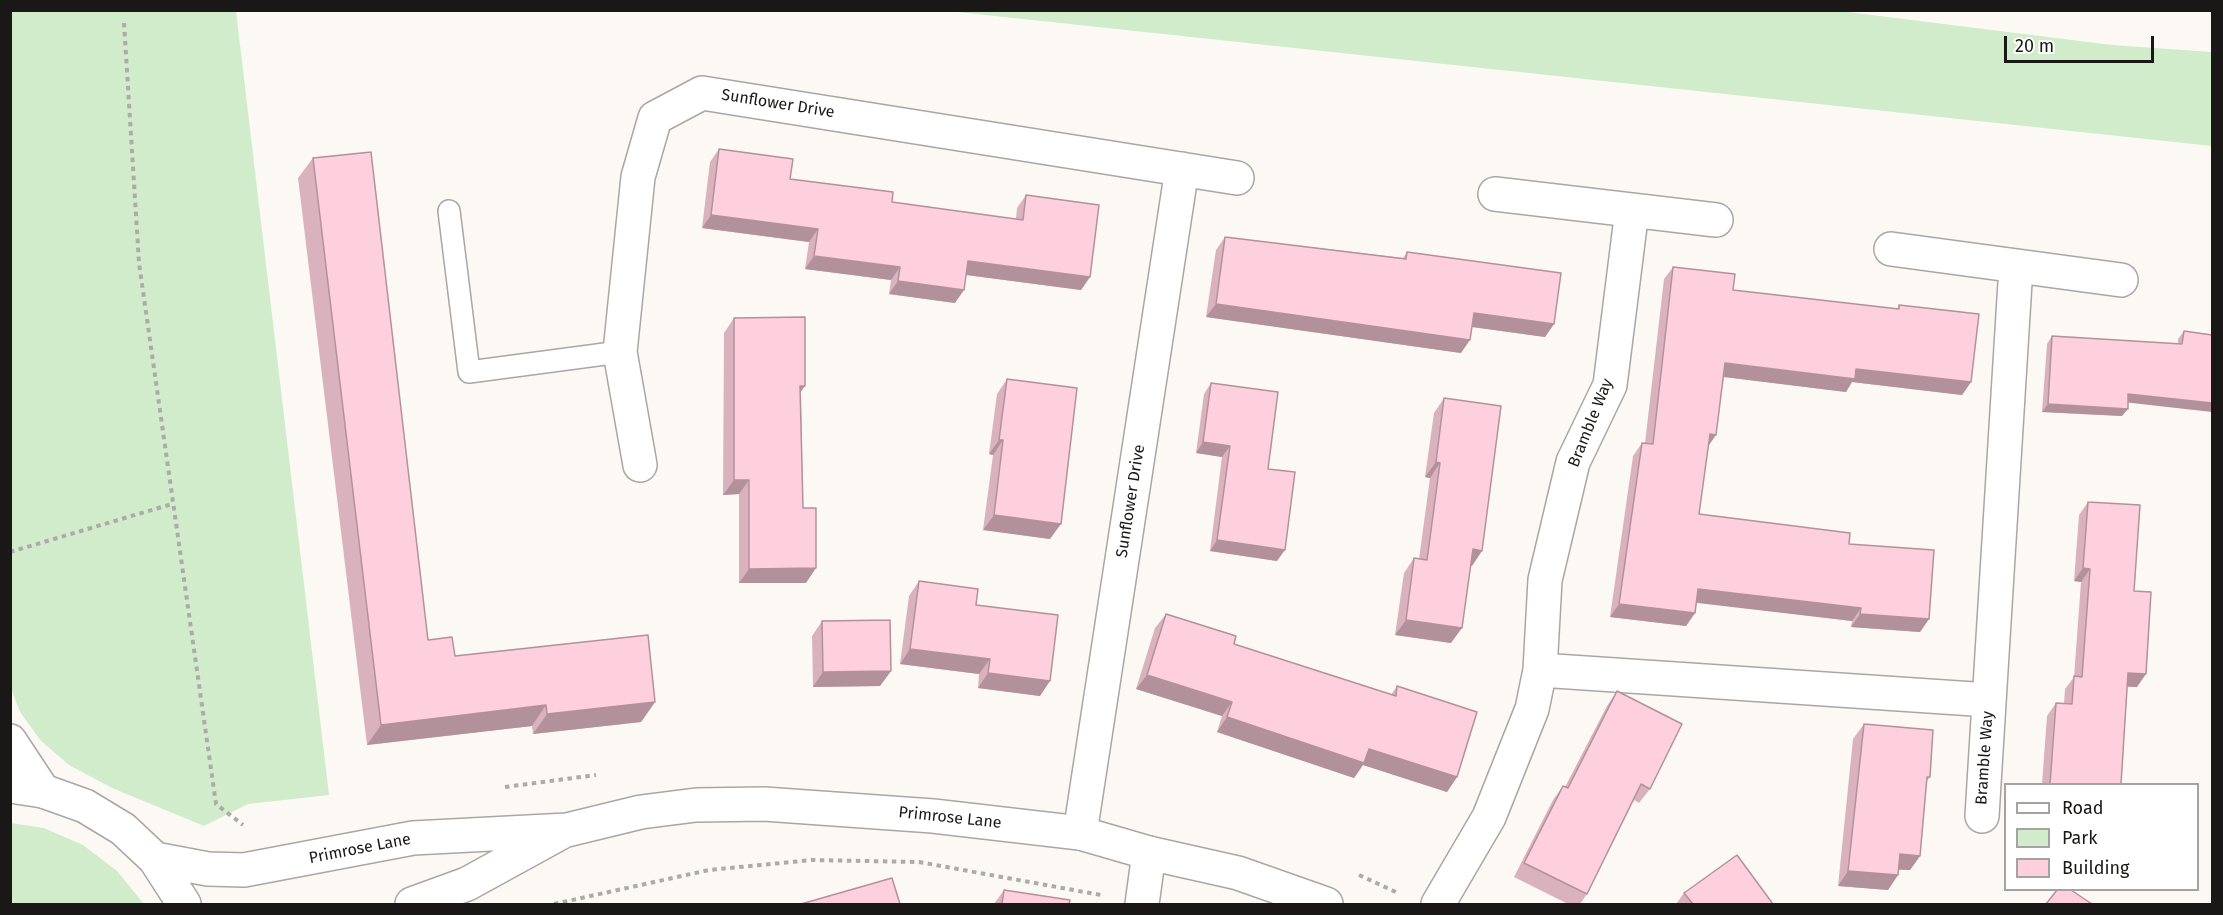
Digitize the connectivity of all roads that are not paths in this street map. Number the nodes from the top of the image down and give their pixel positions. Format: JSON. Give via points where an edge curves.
{"nodes":[{"id":1,"x":1182,"y":170,"type":"junction"},
{"id":2,"x":1237,"y":178,"type":"dead end"},
{"id":3,"x":1494,"y":194,"type":"dead end"},
{"id":4,"x":1632,"y":210,"type":"junction"},
{"id":5,"x":449,"y":211,"type":"dead end"},
{"id":6,"x":1716,"y":220,"type":"dead end"},
{"id":7,"x":1891,"y":249,"type":"dead end"},
{"id":8,"x":2016,"y":266,"type":"junction"},
{"id":9,"x":2121,"y":279,"type":"dead end"},
{"id":10,"x":620,"y":352,"type":"junction"},
{"id":11,"x":640,"y":465,"type":"dead end"},
{"id":12,"x":1540,"y":670,"type":"junction"},
{"id":13,"x":1989,"y":700,"type":"junction"},
{"id":14,"x":10,"y":741,"type":"edge"},
{"id":15,"x":10,"y":786,"type":"edge"},
{"id":16,"x":43,"y":791,"type":"junction"},
{"id":17,"x":1982,"y":816,"type":"dead end"},
{"id":18,"x":567,"y":830,"type":"junction"},
{"id":19,"x":1080,"y":833,"type":"junction"},
{"id":20,"x":1149,"y":853,"type":"junction"},
{"id":21,"x":155,"y":859,"type":"junction"},
{"id":22,"x":184,"y":904,"type":"edge"},
{"id":23,"x":412,"y":904,"type":"edge"},
{"id":24,"x":1142,"y":904,"type":"edge"},
{"id":25,"x":1326,"y":904,"type":"edge"},
{"id":26,"x":1438,"y":904,"type":"edge"}],
"edges":[{"from":1,"to":2,"type":"street","name":"Sunflower Drive"},
{"from":1,"to":10,"type":"street","name":"Sunflower Drive","via":[[702,93],[655,118],[638,177]]},
{"from":1,"to":19,"type":"street","name":"Sunflower Drive"},
{"from":3,"to":4,"type":"street"},
{"from":4,"to":6,"type":"street"},
{"from":4,"to":12,"type":"street","name":"Bramble Way","via":[[1610,385],[1573,462],[1545,580]]},
{"from":5,"to":10,"type":"lane","via":[[469,372]]},
{"from":7,"to":8,"type":"street"},
{"from":8,"to":9,"type":"street"},
{"from":8,"to":13,"type":"street","name":"Bramble Way"},
{"from":10,"to":11,"type":"street","name":"Sunflower Drive"},
{"from":12,"to":13,"type":"street","name":"Bramble Way"},
{"from":12,"to":26,"type":"street","name":"Bramble Way","via":[[1532,709],[1489,817]]},
{"from":13,"to":17,"type":"street","name":"Bramble Way"},
{"from":14,"to":16,"type":"street"},
{"from":15,"to":16,"type":"street"},
{"from":16,"to":21,"type":"street","via":[[85,806],[114,823]]},
{"from":18,"to":19,"type":"street","name":"Primrose Lane","via":[[696,805],[764,804],[933,816]]},
{"from":18,"to":21,"type":"street","name":"Primrose Lane","via":[[412,838],[244,870],[208,869]]},
{"from":18,"to":23,"type":"street","name":"Primrose Lane","via":[[467,884]]},
{"from":19,"to":20,"type":"street","name":"Primrose Lane"},
{"from":20,"to":24,"type":"street"},
{"from":20,"to":25,"type":"street","name":"Primrose Lane","via":[[1238,873]]},
{"from":21,"to":22,"type":"street"}]}
